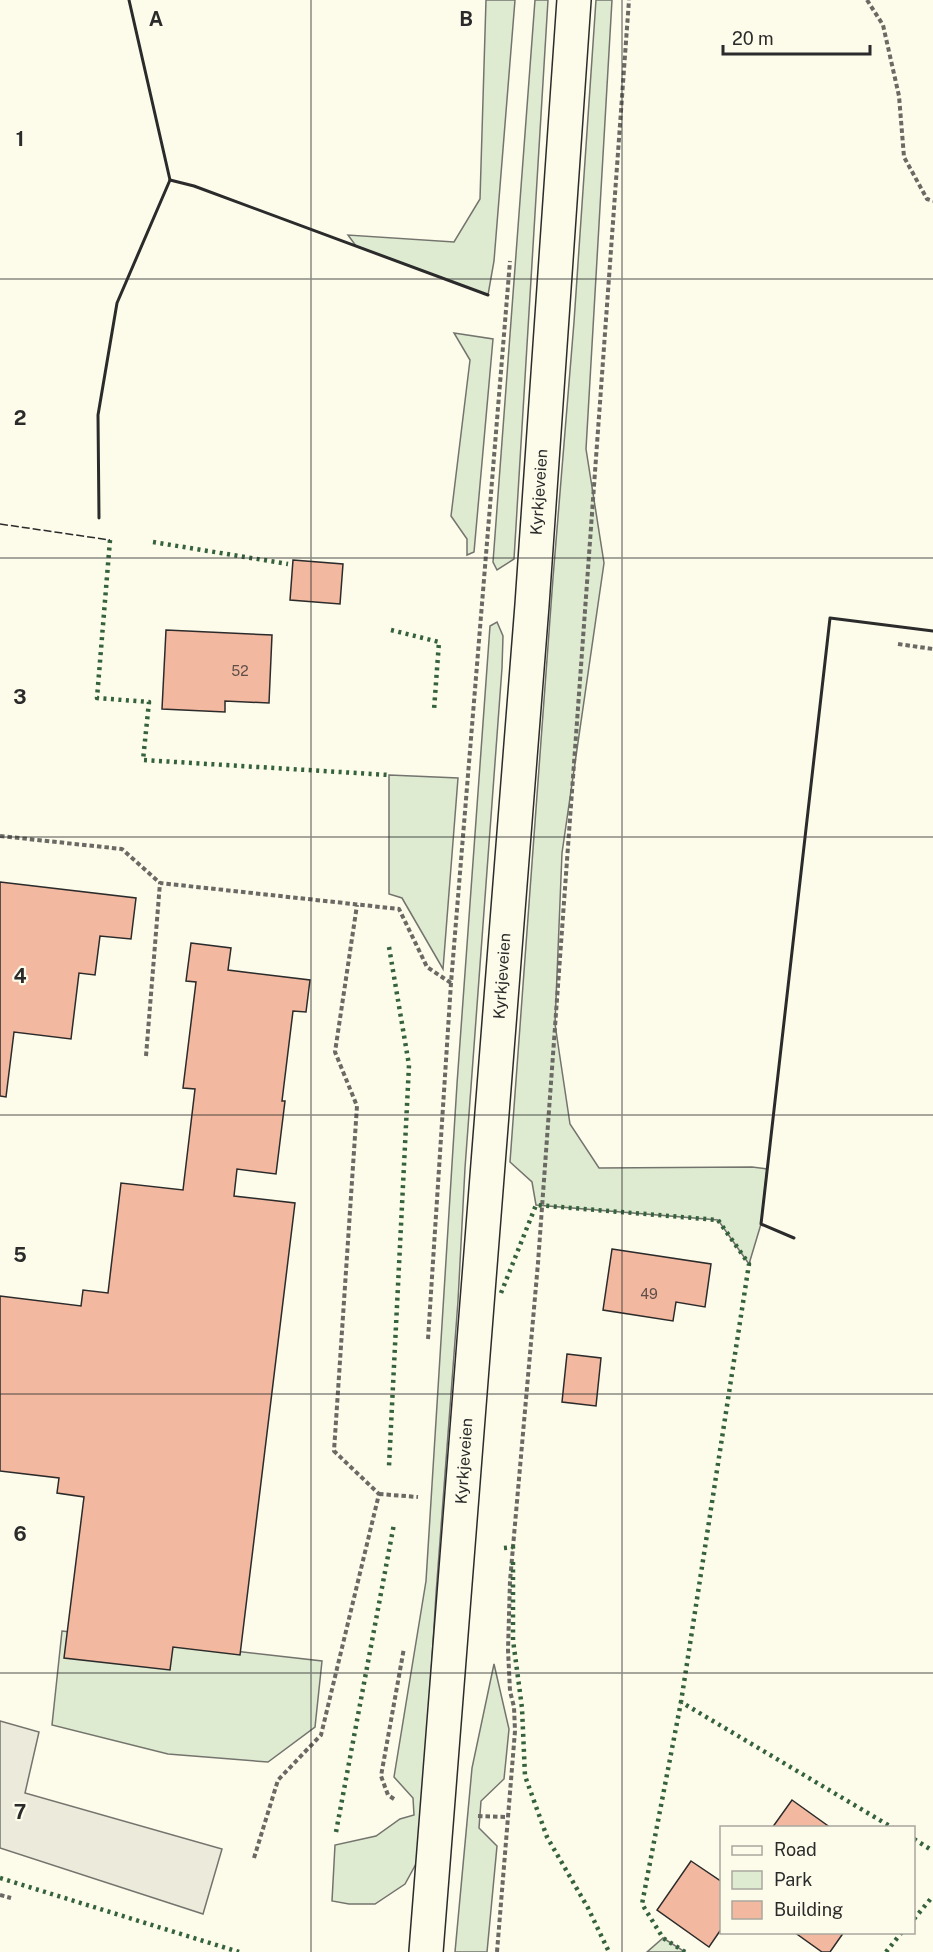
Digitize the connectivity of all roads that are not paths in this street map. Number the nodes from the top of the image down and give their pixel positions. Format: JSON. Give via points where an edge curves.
{"nodes":[{"id":1,"x":574,"y":0,"type":"edge"},
{"id":2,"x":426,"y":1952,"type":"edge"}],
"edges":[{"from":1,"to":2,"type":"main road","name":"Kyrkjeveien","via":[[531,617]]}]}
